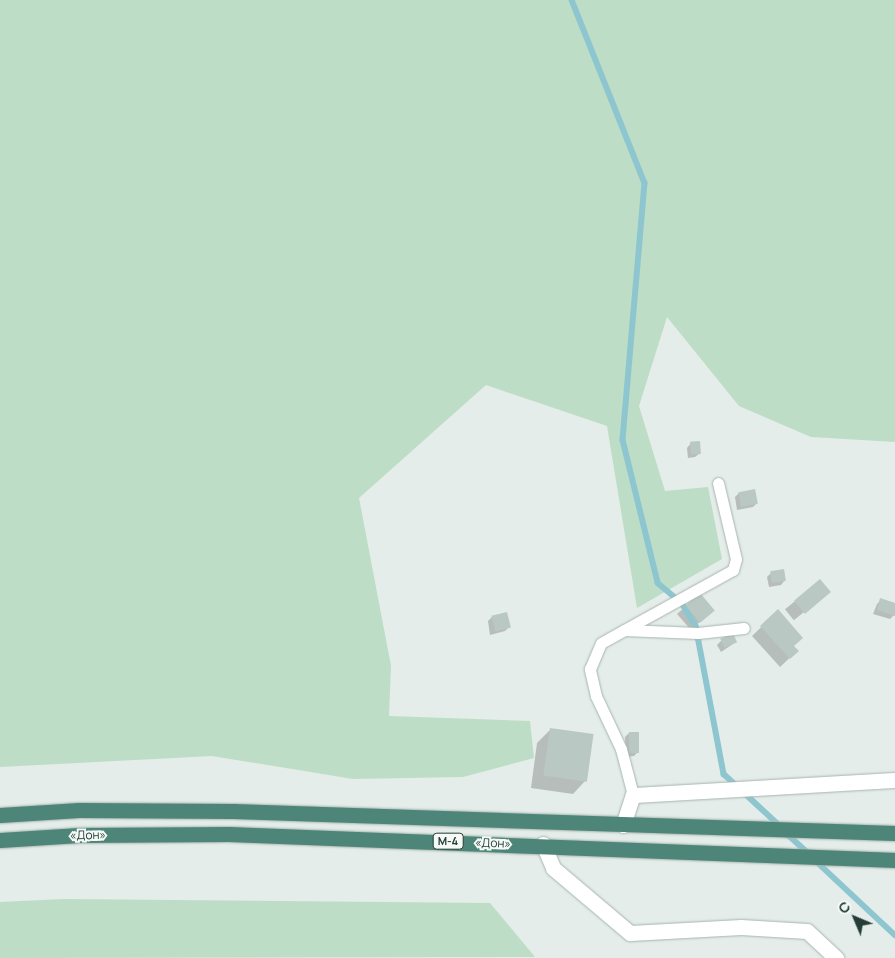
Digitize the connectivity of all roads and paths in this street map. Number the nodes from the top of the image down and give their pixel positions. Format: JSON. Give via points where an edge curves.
{"nodes":[{"id":1,"x":718,"y":483,"type":"dead end"},
{"id":2,"x":744,"y":628,"type":"dead end"},
{"id":3,"x":624,"y":630,"type":"junction"},
{"id":4,"x":895,"y":780,"type":"edge"},
{"id":5,"x":633,"y":795,"type":"junction"},
{"id":6,"x":0,"y":815,"type":"edge"},
{"id":7,"x":624,"y":825,"type":"junction"},
{"id":8,"x":895,"y":833,"type":"edge"},
{"id":9,"x":0,"y":840,"type":"edge"},
{"id":10,"x":543,"y":844,"type":"junction"},
{"id":11,"x":895,"y":860,"type":"edge"},
{"id":12,"x":836,"y":958,"type":"edge"}],
"edges":[{"from":1,"to":3,"type":"lane","via":[[736,559],[733,570]]},
{"from":2,"to":3,"type":"lane","via":[[698,633]]},
{"from":3,"to":5,"type":"lane","via":[[601,643],[590,669],[596,696],[621,749]]},
{"from":4,"to":5,"type":"street"},
{"from":5,"to":7,"type":"street"},
{"from":6,"to":7,"type":"highway","name":"«Дон»","number":"М-4","via":[[79,810],[233,811]]},
{"from":7,"to":8,"type":"highway","name":"«Дон»","number":"М-4"},
{"from":9,"to":10,"type":"highway","name":"«Дон»","number":"М-4","via":[[79,834],[229,834]]},
{"from":10,"to":11,"type":"highway","name":"«Дон»","number":"М-4"},
{"from":10,"to":12,"type":"street","via":[[553,868],[630,933],[741,926],[807,931]]}]}
